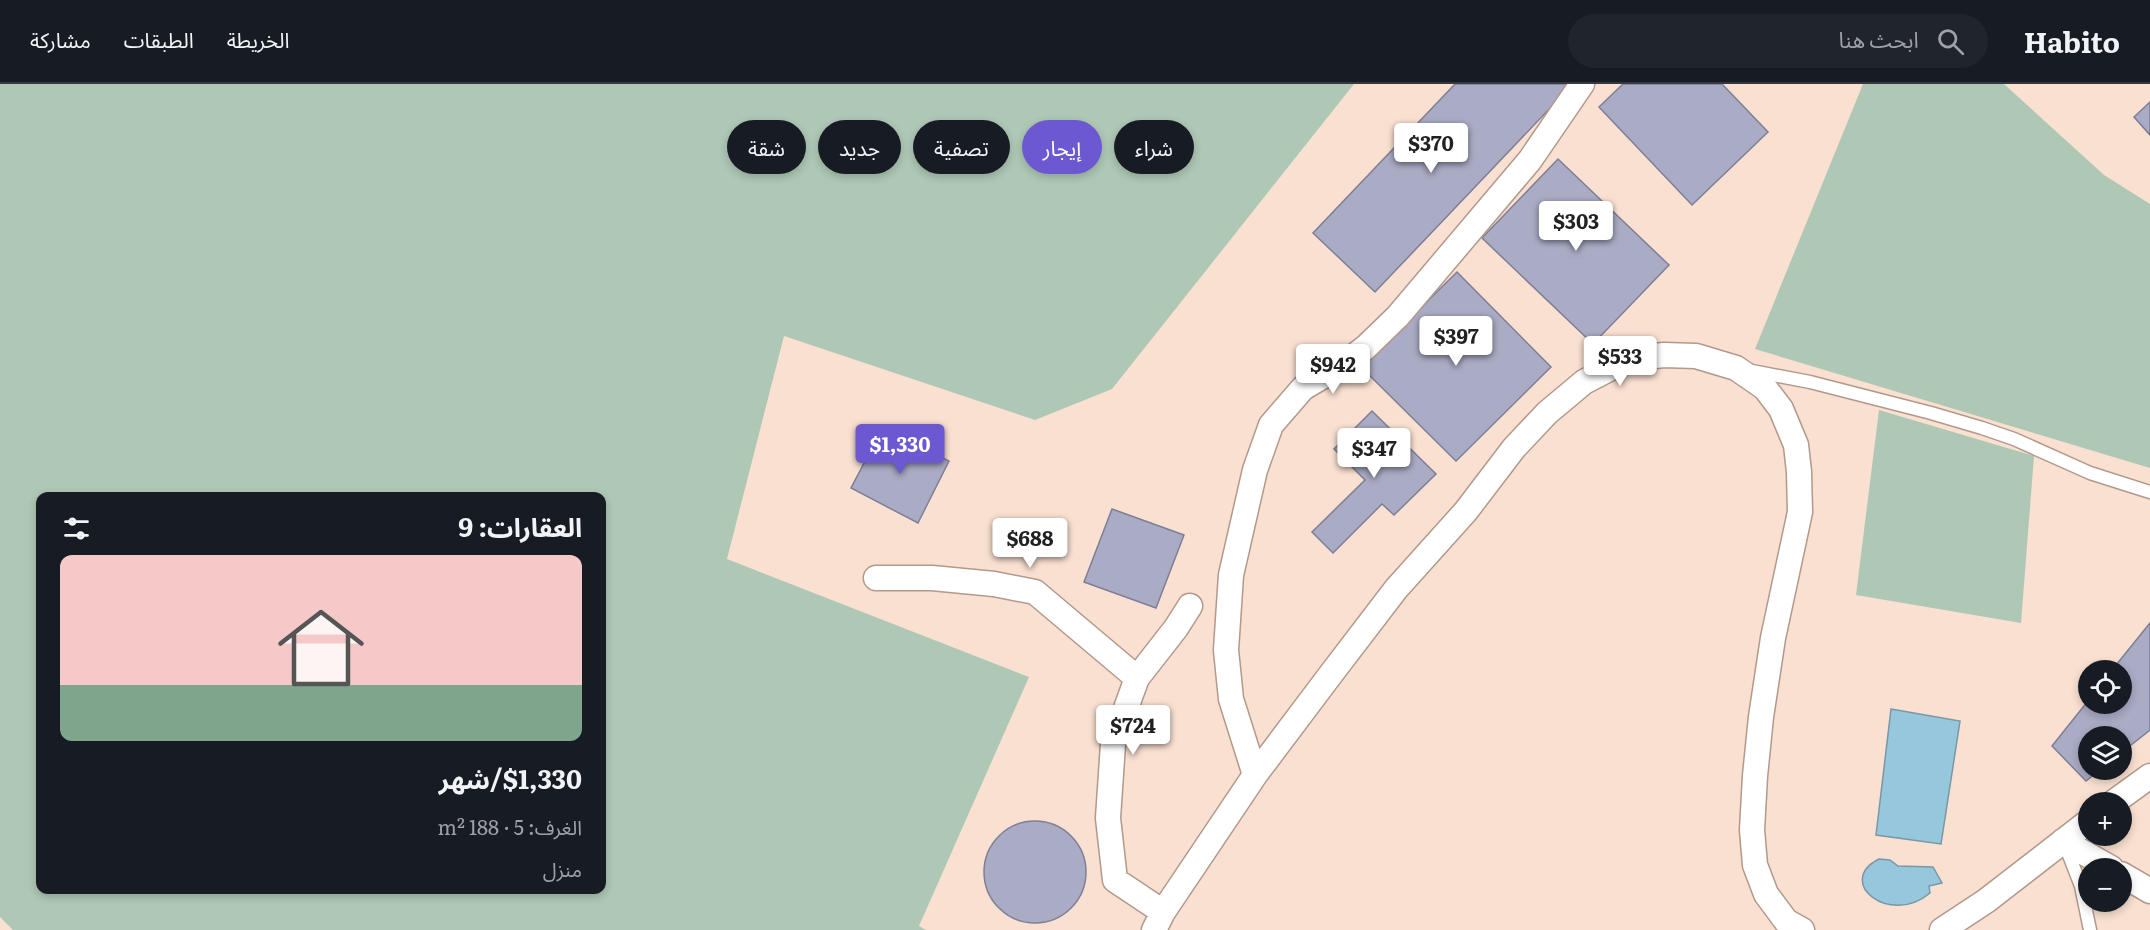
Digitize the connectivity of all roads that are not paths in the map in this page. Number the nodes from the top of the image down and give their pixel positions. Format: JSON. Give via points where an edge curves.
{"nodes":[{"id":1,"x":1582,"y":84,"type":"edge"},
{"id":2,"x":1736,"y":368,"type":"junction"},
{"id":3,"x":2150,"y":492,"type":"edge"},
{"id":4,"x":876,"y":578,"type":"dead end"},
{"id":5,"x":1190,"y":606,"type":"dead end"},
{"id":6,"x":1137,"y":678,"type":"junction"},
{"id":7,"x":1255,"y":775,"type":"junction"},
{"id":8,"x":2150,"y":776,"type":"edge"},
{"id":9,"x":2128,"y":792,"type":"edge"},
{"id":10,"x":2078,"y":830,"type":"edge"},
{"id":11,"x":2063,"y":841,"type":"junction"},
{"id":12,"x":2093,"y":858,"type":"edge"},
{"id":13,"x":2132,"y":880,"type":"edge"},
{"id":14,"x":2150,"y":891,"type":"edge"},
{"id":15,"x":1159,"y":921,"type":"edge"},
{"id":16,"x":1802,"y":930,"type":"edge"},
{"id":17,"x":1942,"y":930,"type":"edge"},
{"id":18,"x":2090,"y":930,"type":"edge"}],
"edges":[{"from":1,"to":7,"type":"street","via":[[1530,160],[1398,316],[1344,364],[1303,388],[1271,425],[1255,470],[1231,575],[1226,650],[1231,699]]},
{"from":2,"to":3,"type":"lane","via":[[1810,382],[1952,419]]},
{"from":2,"to":7,"type":"street","via":[[1696,356],[1628,359],[1569,394],[1514,448],[1396,590]]},
{"from":2,"to":16,"type":"street","via":[[1765,388],[1781,409],[1796,445],[1800,512],[1761,717],[1752,830],[1755,865],[1766,894],[1786,921]]},
{"from":4,"to":6,"type":"street","via":[[932,578],[1035,592]]},
{"from":5,"to":6,"type":"street"},
{"from":6,"to":15,"type":"street","via":[[1113,744],[1108,818],[1115,880]]},
{"from":7,"to":15,"type":"street"},
{"from":8,"to":9,"type":"street"},
{"from":10,"to":11,"type":"street"},
{"from":11,"to":12,"type":"street"},
{"from":11,"to":17,"type":"street"},
{"from":11,"to":18,"type":"lane","via":[[2081,885]]},
{"from":13,"to":14,"type":"street"}]}
